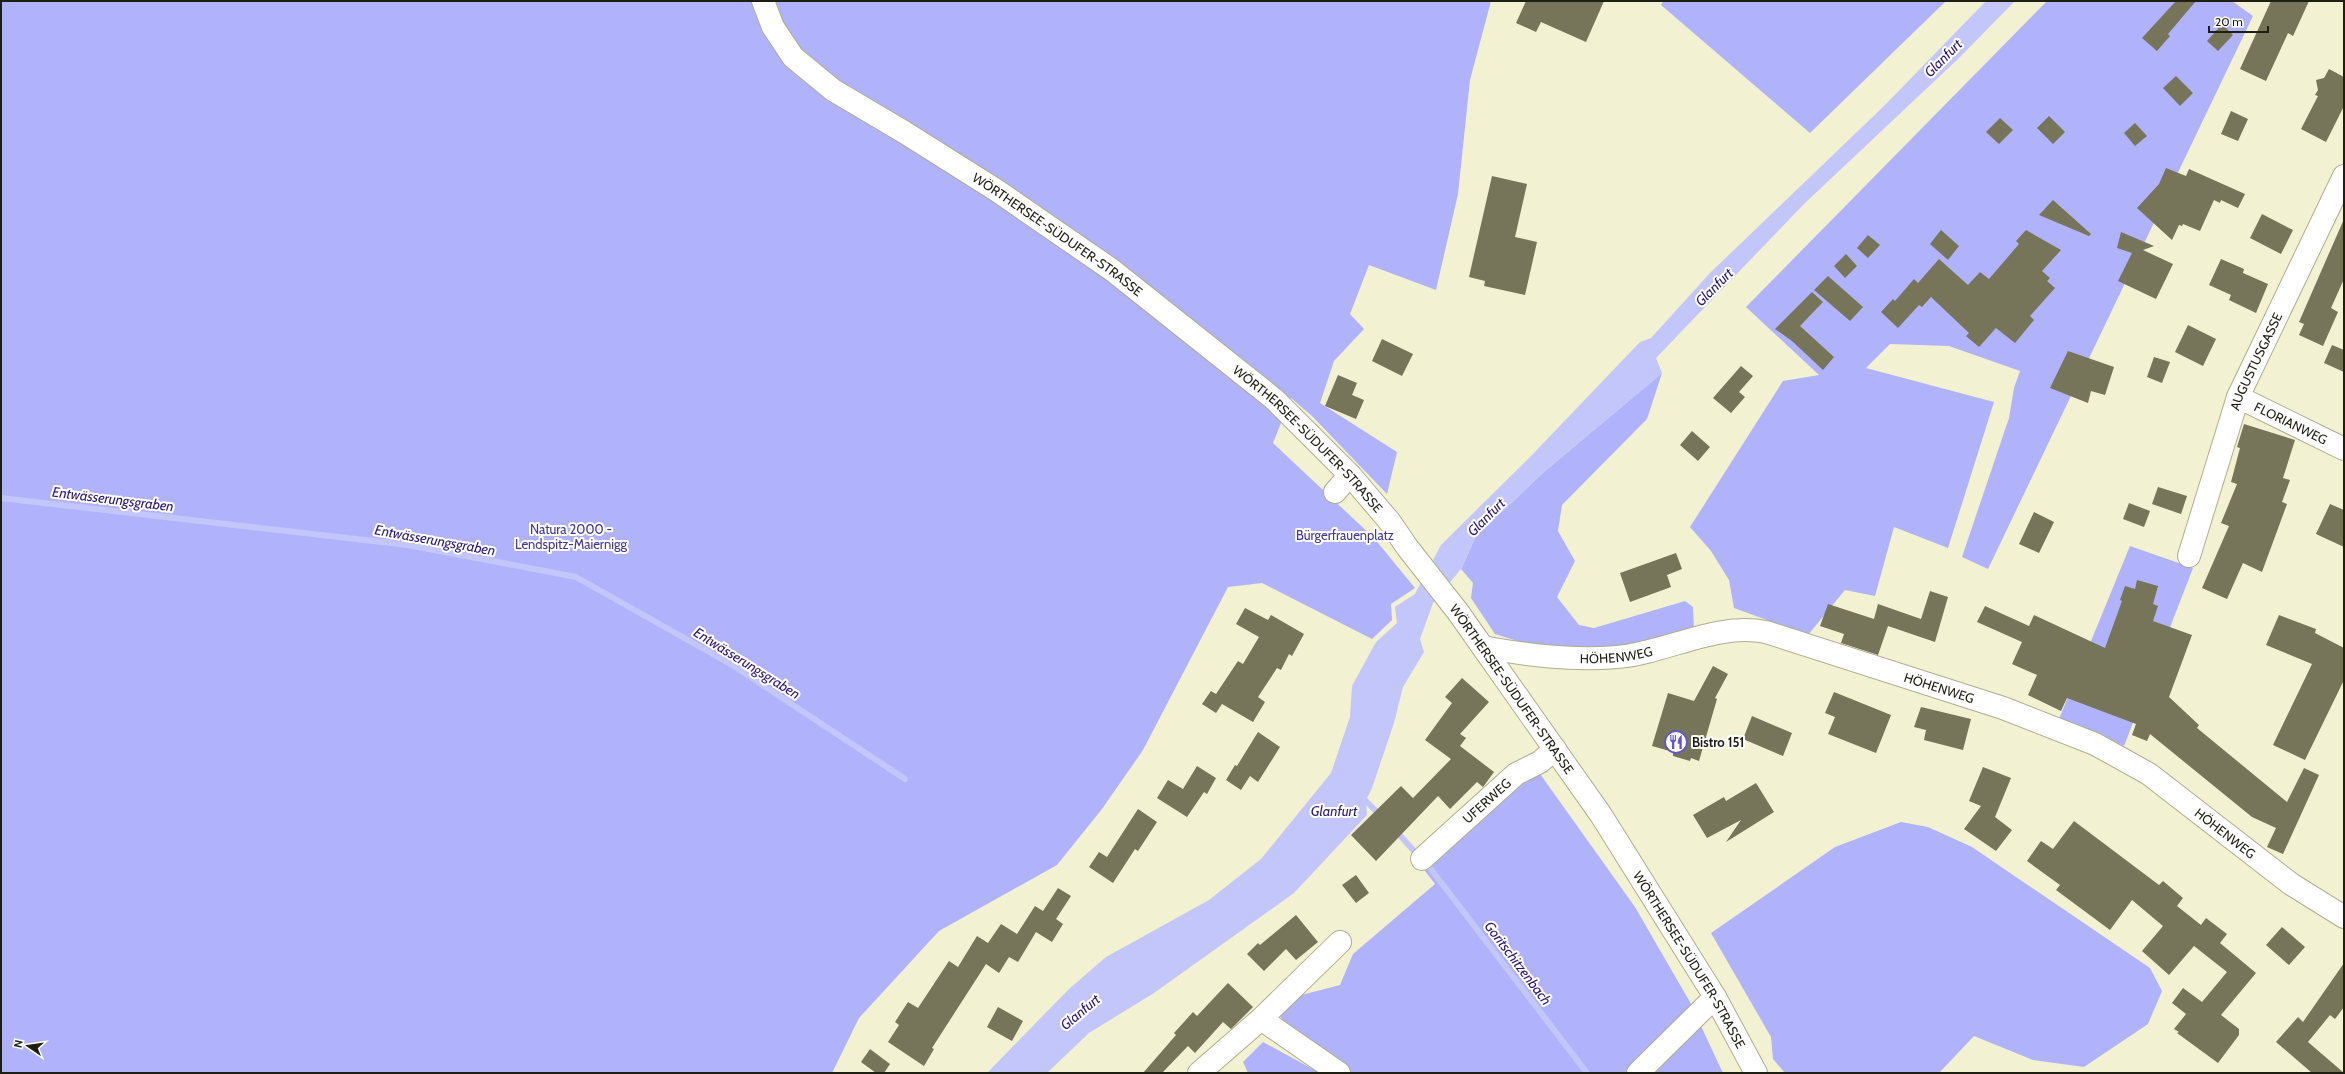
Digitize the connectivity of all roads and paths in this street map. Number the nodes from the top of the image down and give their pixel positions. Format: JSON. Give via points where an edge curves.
{"nodes":[{"id":1,"x":762,"y":1,"type":"edge"},
{"id":2,"x":2344,"y":176,"type":"edge"},
{"id":3,"x":2238,"y":397,"type":"junction"},
{"id":4,"x":2344,"y":449,"type":"edge"},
{"id":5,"x":1350,"y":475,"type":"junction"},
{"id":6,"x":1335,"y":492,"type":"dead end"},
{"id":7,"x":2189,"y":556,"type":"dead end"},
{"id":8,"x":1483,"y":647,"type":"junction"},
{"id":9,"x":1555,"y":749,"type":"junction"},
{"id":10,"x":1422,"y":860,"type":"dead end"},
{"id":11,"x":2344,"y":916,"type":"edge"},
{"id":12,"x":1340,"y":942,"type":"dead end"},
{"id":13,"x":1715,"y":997,"type":"junction"},
{"id":14,"x":1261,"y":1019,"type":"junction"},
{"id":15,"x":1199,"y":1073,"type":"edge"},
{"id":16,"x":1339,"y":1073,"type":"edge"},
{"id":17,"x":1638,"y":1073,"type":"edge"},
{"id":18,"x":1756,"y":1073,"type":"edge"}],
"edges":[{"from":1,"to":5,"type":"street","name":"WÖRTHERSEE-SÜDUFER-STRASSE","via":[[773,27],[793,57],[833,90],[996,190],[1112,270],[1274,399]]},
{"from":2,"to":3,"type":"street","name":"AUGUSTUSGASSE"},
{"from":3,"to":4,"type":"street","name":"FLORIANWEG"},
{"from":3,"to":7,"type":"street","name":"AUGUSTUSGASSE"},
{"from":5,"to":6,"type":"street"},
{"from":5,"to":8,"type":"street","name":"WÖRTHERSEE-SÜDUFER-STRASSE","via":[[1390,522]]},
{"from":8,"to":9,"type":"street","name":"WÖRTHERSEE-SÜDUFER-STRASSE"},
{"from":8,"to":11,"type":"street","name":"HÖHENWEG","via":[[1532,656],[1618,657],[1738,629],[1766,632],[2003,708],[2095,744],[2149,774],[2291,884]]},
{"from":9,"to":10,"type":"street","name":"UFERWEG","via":[[1540,762],[1516,774]]},
{"from":9,"to":13,"type":"street","name":"WÖRTHERSEE-SÜDUFER-STRASSE","via":[[1642,879]]},
{"from":12,"to":14,"type":"street"},
{"from":13,"to":17,"type":"street"},
{"from":13,"to":18,"type":"street","name":"WÖRTHERSEE-SÜDUFER-STRASSE"},
{"from":14,"to":15,"type":"street"},
{"from":14,"to":16,"type":"street"}]}
